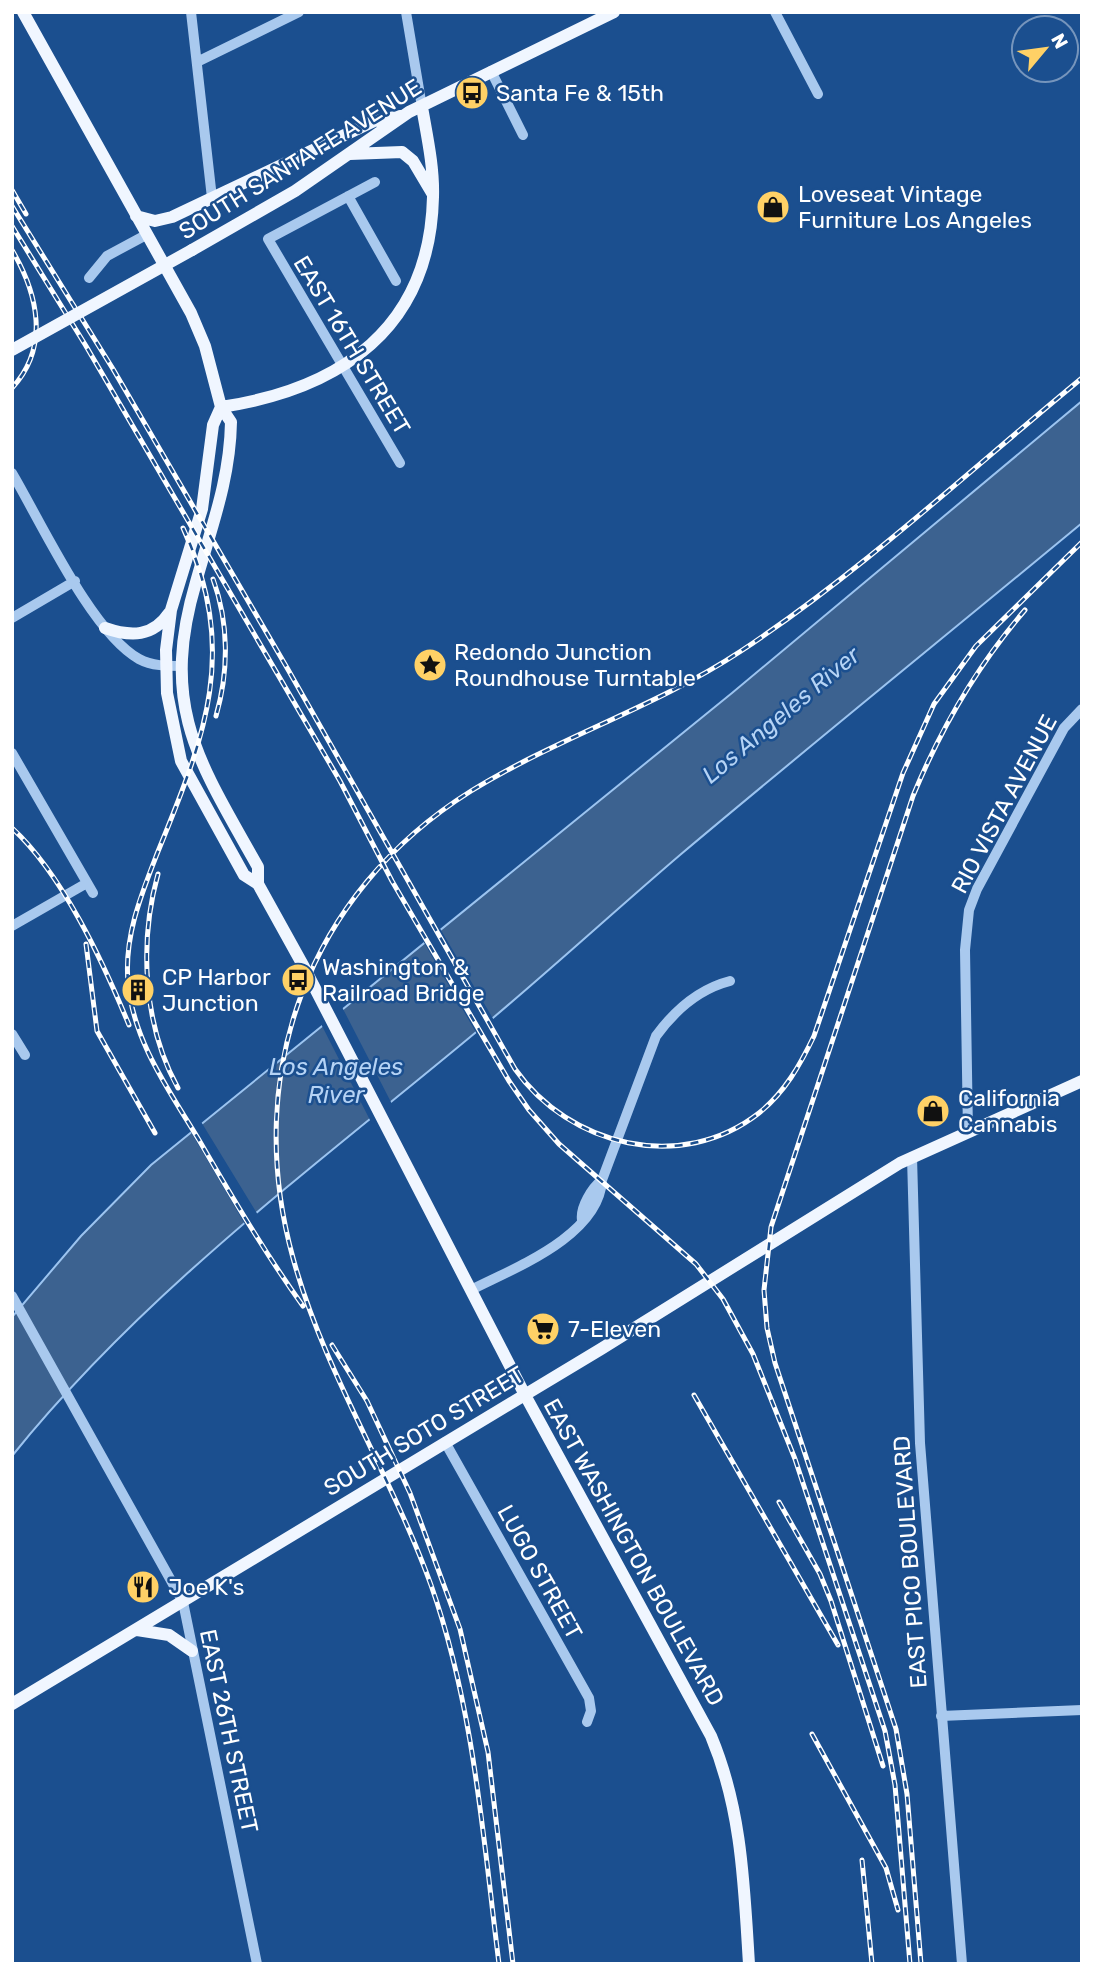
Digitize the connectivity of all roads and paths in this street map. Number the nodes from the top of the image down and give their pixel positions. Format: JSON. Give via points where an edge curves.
{"nodes":[{"id":1,"x":23,"y":12,"type":"edge"},
{"id":2,"x":191,"y":12,"type":"edge"},
{"id":3,"x":299,"y":12,"type":"edge"},
{"id":4,"x":406,"y":12,"type":"edge"},
{"id":5,"x":614,"y":12,"type":"edge"},
{"id":6,"x":775,"y":12,"type":"edge"},
{"id":7,"x":197,"y":62,"type":"junction"},
{"id":8,"x":491,"y":71,"type":"junction"},
{"id":9,"x":818,"y":94,"type":"dead end"},
{"id":10,"x":422,"y":107,"type":"junction"},
{"id":11,"x":405,"y":115,"type":"junction"},
{"id":12,"x":523,"y":135,"type":"dead end"},
{"id":13,"x":350,"y":154,"type":"junction"},
{"id":14,"x":375,"y":182,"type":"dead end"},
{"id":15,"x":348,"y":196,"type":"junction"},
{"id":16,"x":433,"y":196,"type":"junction"},
{"id":17,"x":212,"y":198,"type":"junction"},
{"id":18,"x":136,"y":216,"type":"junction"},
{"id":19,"x":146,"y":234,"type":"junction"},
{"id":20,"x":89,"y":278,"type":"dead end"},
{"id":21,"x":396,"y":281,"type":"dead end"},
{"id":22,"x":12,"y":349,"type":"edge"},
{"id":23,"x":344,"y":368,"type":"junction"},
{"id":24,"x":221,"y":407,"type":"junction"},
{"id":25,"x":400,"y":463,"type":"dead end"},
{"id":26,"x":12,"y":473,"type":"edge"},
{"id":27,"x":75,"y":581,"type":"junction"},
{"id":28,"x":171,"y":610,"type":"junction"},
{"id":29,"x":12,"y":618,"type":"edge"},
{"id":30,"x":105,"y":628,"type":"junction"},
{"id":31,"x":165,"y":666,"type":"junction"},
{"id":32,"x":181,"y":666,"type":"junction"},
{"id":33,"x":1082,"y":709,"type":"edge"},
{"id":34,"x":12,"y":754,"type":"edge"},
{"id":35,"x":87,"y":883,"type":"junction"},
{"id":36,"x":258,"y":884,"type":"junction"},
{"id":37,"x":93,"y":894,"type":"dead end"},
{"id":38,"x":12,"y":926,"type":"edge"},
{"id":39,"x":730,"y":981,"type":"dead end"},
{"id":40,"x":12,"y":1034,"type":"edge"},
{"id":41,"x":24,"y":1055,"type":"dead end"},
{"id":42,"x":1082,"y":1081,"type":"edge"},
{"id":43,"x":968,"y":1132,"type":"junction"},
{"id":44,"x":912,"y":1157,"type":"junction"},
{"id":45,"x":471,"y":1290,"type":"junction"},
{"id":46,"x":13,"y":1297,"type":"edge"},
{"id":47,"x":525,"y":1395,"type":"junction"},
{"id":48,"x":445,"y":1443,"type":"junction"},
{"id":49,"x":183,"y":1602,"type":"junction"},
{"id":50,"x":138,"y":1630,"type":"junction"},
{"id":51,"x":192,"y":1651,"type":"junction"},
{"id":52,"x":12,"y":1704,"type":"edge"},
{"id":53,"x":1082,"y":1710,"type":"edge"},
{"id":54,"x":941,"y":1716,"type":"junction"},
{"id":55,"x":587,"y":1722,"type":"dead end"},
{"id":56,"x":257,"y":1964,"type":"edge"},
{"id":57,"x":749,"y":1964,"type":"edge"},
{"id":58,"x":962,"y":1964,"type":"edge"}],
"edges":[{"from":1,"to":18,"type":"main road","name":"EAST WASHINGTON BOULEVARD"},
{"from":2,"to":7,"type":"street"},
{"from":3,"to":7,"type":"street"},
{"from":4,"to":10,"type":"street"},
{"from":5,"to":8,"type":"main road","name":"SOUTH SANTA FE AVENUE"},
{"from":6,"to":9,"type":"street"},
{"from":7,"to":17,"type":"street"},
{"from":8,"to":10,"type":"main road","name":"SOUTH SANTA FE AVENUE"},
{"from":8,"to":12,"type":"street"},
{"from":10,"to":11,"type":"main road","name":"SOUTH SANTA FE AVENUE"},
{"from":10,"to":16,"type":"main road"},
{"from":11,"to":13,"type":"main road","name":"SOUTH SANTA FE AVENUE"},
{"from":11,"to":17,"type":"main road","via":[[374,121]]},
{"from":13,"to":16,"type":"main road","via":[[402,152]]},
{"from":13,"to":22,"type":"main road","name":"SOUTH SANTA FE AVENUE","bridge":true,"via":[[295,191]]},
{"from":14,"to":15,"type":"street"},
{"from":15,"to":21,"type":"street"},
{"from":15,"to":23,"type":"street","name":"EAST 16TH STREET","via":[[269,237]]},
{"from":16,"to":23,"type":"main road","via":[[425,251],[408,296],[381,336]]},
{"from":17,"to":18,"type":"main road","via":[[164,220]]},
{"from":18,"to":19,"type":"main road","name":"EAST WASHINGTON BOULEVARD"},
{"from":19,"to":20,"type":"street","name":"SOUTH SANTA FE AVENUE","via":[[107,256]]},
{"from":19,"to":24,"type":"main road","name":"EAST WASHINGTON BOULEVARD","via":[[200,335]]},
{"from":23,"to":24,"type":"main road","via":[[304,386]]},
{"from":23,"to":25,"type":"street","name":"EAST 16TH STREET"},
{"from":24,"to":28,"type":"main road","name":"EAST WASHINGTON BOULEVARD","via":[[213,425],[202,509]]},
{"from":24,"to":32,"type":"main road","name":"EAST WASHINGTON BOULEVARD","via":[[232,422],[230,452],[219,512],[188,614]]},
{"from":26,"to":27,"type":"street"},
{"from":27,"to":29,"type":"street"},
{"from":27,"to":30,"type":"street"},
{"from":28,"to":30,"type":"main road","via":[[145,633],[130,635]]},
{"from":28,"to":31,"type":"main road","name":"EAST WASHINGTON BOULEVARD"},
{"from":30,"to":31,"type":"street","via":[[141,661]]},
{"from":31,"to":32,"type":"street"},
{"from":31,"to":36,"type":"main road","name":"EAST WASHINGTON BOULEVARD","via":[[171,722],[186,771],[244,875]]},
{"from":32,"to":36,"type":"main road","name":"EAST WASHINGTON BOULEVARD","via":[[185,707],[198,757],[258,867]]},
{"from":33,"to":43,"type":"street","name":"RIO VISTA AVENUE","via":[[1064,728],[969,910],[965,950]]},
{"from":34,"to":35,"type":"street"},
{"from":35,"to":37,"type":"street"},
{"from":35,"to":38,"type":"street"},
{"from":36,"to":45,"type":"main road","name":"EAST WASHINGTON BOULEVARD"},
{"from":39,"to":45,"type":"street","via":[[708,987],[656,1036],[602,1180],[594,1186],[582,1220],[555,1246]]},
{"from":40,"to":41,"type":"street"},
{"from":42,"to":43,"type":"main road","name":"SOUTH SOTO STREET"},
{"from":43,"to":44,"type":"main road","name":"SOUTH SOTO STREET"},
{"from":44,"to":47,"type":"main road","name":"SOUTH SOTO STREET"},
{"from":44,"to":54,"type":"street","name":"EAST PICO BOULEVARD","via":[[920,1443]]},
{"from":45,"to":47,"type":"main road","name":"EAST WASHINGTON BOULEVARD"},
{"from":46,"to":49,"type":"street","name":"EAST 26TH STREET"},
{"from":47,"to":48,"type":"main road","name":"SOUTH SOTO STREET"},
{"from":47,"to":57,"type":"main road","name":"EAST WASHINGTON BOULEVARD","via":[[717,1752],[740,1833]]},
{"from":48,"to":49,"type":"main road","name":"SOUTH SOTO STREET"},
{"from":48,"to":55,"type":"street","name":"LUGO STREET","via":[[589,1698]]},
{"from":49,"to":50,"type":"main road","name":"SOUTH SOTO STREET"},
{"from":49,"to":51,"type":"street","name":"EAST 26TH STREET"},
{"from":50,"to":51,"type":"main road","via":[[169,1635]]},
{"from":50,"to":52,"type":"main road","name":"SOUTH SOTO STREET"},
{"from":51,"to":56,"type":"street","name":"EAST 26TH STREET"},
{"from":53,"to":54,"type":"street"},
{"from":54,"to":58,"type":"street","name":"EAST PICO BOULEVARD"}]}
